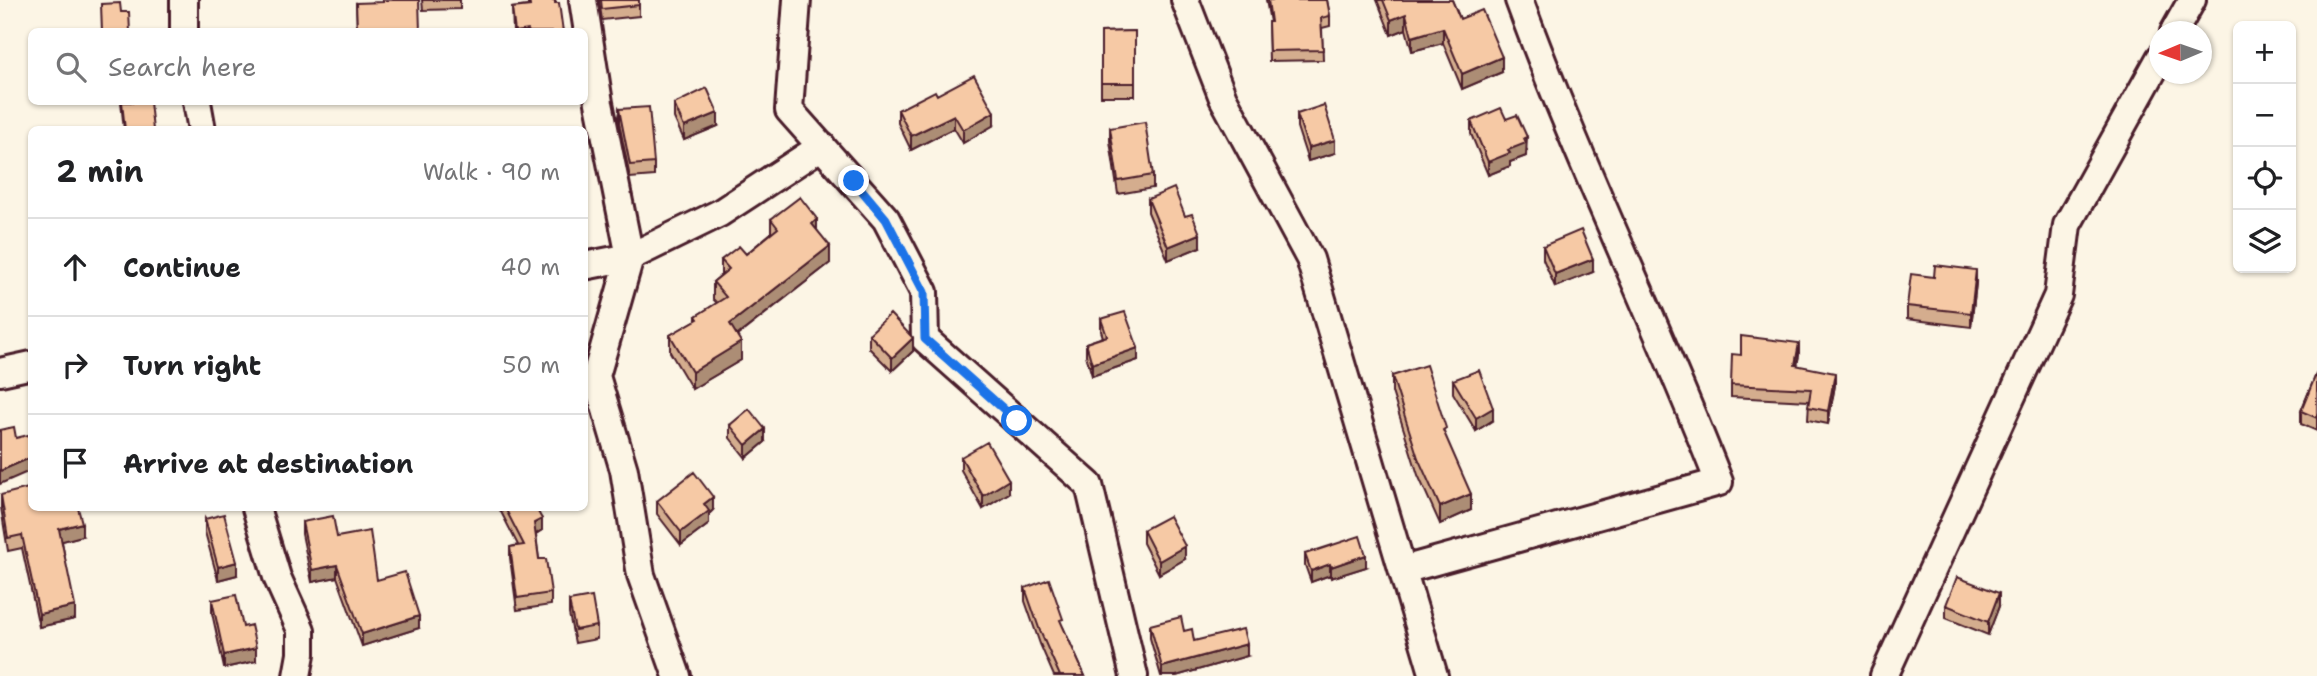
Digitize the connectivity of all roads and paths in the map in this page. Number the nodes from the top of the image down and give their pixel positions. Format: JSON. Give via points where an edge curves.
{"nodes":[{"id":1,"x":184,"y":0,"type":"edge"},
{"id":2,"x":583,"y":0,"type":"edge"},
{"id":3,"x":797,"y":0,"type":"edge"},
{"id":4,"x":1185,"y":0,"type":"edge"},
{"id":5,"x":1519,"y":0,"type":"edge"},
{"id":6,"x":2192,"y":0,"type":"edge"},
{"id":7,"x":2180,"y":21,"type":"edge"},
{"id":8,"x":184,"y":28,"type":"edge"},
{"id":9,"x":587,"y":28,"type":"edge"},
{"id":10,"x":588,"y":32,"type":"edge"},
{"id":11,"x":2149,"y":78,"type":"edge"},
{"id":12,"x":198,"y":105,"type":"edge"},
{"id":13,"x":201,"y":126,"type":"edge"},
{"id":14,"x":822,"y":146,"type":"junction"},
{"id":15,"x":630,"y":257,"type":"junction"},
{"id":16,"x":588,"y":265,"type":"edge"},
{"id":17,"x":28,"y":366,"type":"edge"},
{"id":18,"x":0,"y":372,"type":"edge"},
{"id":19,"x":258,"y":511,"type":"edge"},
{"id":20,"x":1403,"y":570,"type":"junction"},
{"id":21,"x":297,"y":676,"type":"edge"},
{"id":22,"x":677,"y":676,"type":"edge"},
{"id":23,"x":1134,"y":676,"type":"edge"},
{"id":24,"x":1434,"y":676,"type":"edge"},
{"id":25,"x":1884,"y":676,"type":"edge"}],
"edges":[{"from":1,"to":8,"type":"street"},
{"from":2,"to":9,"type":"street"},
{"from":3,"to":14,"type":"street","via":[[789,110]]},
{"from":4,"to":20,"type":"street","via":[[1223,98],[1310,259]]},
{"from":5,"to":20,"type":"street","via":[[1719,482]]},
{"from":6,"to":7,"type":"street"},
{"from":10,"to":15,"type":"street"},
{"from":11,"to":25,"type":"street","via":[[2067,225],[2058,295]]},
{"from":12,"to":13,"type":"street"},
{"from":14,"to":15,"type":"street","via":[[720,212]]},
{"from":14,"to":23,"type":"street","via":[[886,219],[924,292],[925,339],[1089,485]]},
{"from":15,"to":16,"type":"street"},
{"from":15,"to":22,"type":"street","via":[[596,376],[624,470],[641,575]]},
{"from":17,"to":18,"type":"street"},
{"from":19,"to":21,"type":"street","via":[[277,577],[300,630]]},
{"from":20,"to":24,"type":"street"}]}
